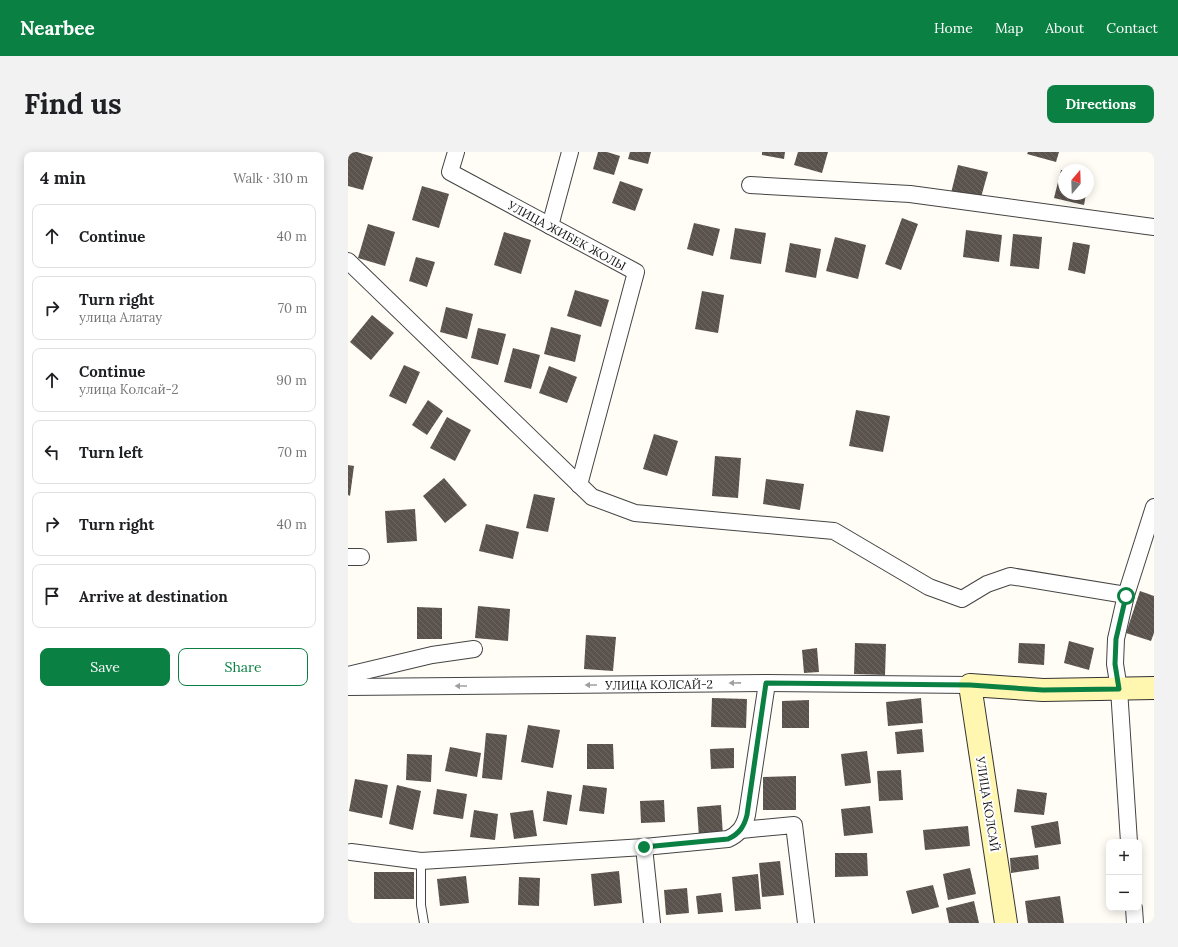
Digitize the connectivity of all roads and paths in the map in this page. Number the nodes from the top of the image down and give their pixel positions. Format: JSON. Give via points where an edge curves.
{"nodes":[{"id":1,"x":456,"y":152,"type":"edge"},
{"id":2,"x":570,"y":152,"type":"edge"},
{"id":3,"x":750,"y":185,"type":"dead end"},
{"id":4,"x":550,"y":226,"type":"junction"},
{"id":5,"x":1154,"y":226,"type":"edge"},
{"id":6,"x":348,"y":262,"type":"edge"},
{"id":7,"x":579,"y":485,"type":"junction"},
{"id":8,"x":1154,"y":507,"type":"edge"},
{"id":9,"x":1126,"y":596,"type":"junction"},
{"id":10,"x":474,"y":649,"type":"dead end"},
{"id":11,"x":348,"y":675,"type":"edge"},
{"id":12,"x":766,"y":683,"type":"junction"},
{"id":13,"x":970,"y":685,"type":"junction"},
{"id":14,"x":348,"y":687,"type":"edge"},
{"id":15,"x":1154,"y":688,"type":"edge"},
{"id":16,"x":1119,"y":689,"type":"junction"},
{"id":17,"x":741,"y":830,"type":"junction"},
{"id":18,"x":1129,"y":839,"type":"edge"},
{"id":19,"x":644,"y":847,"type":"junction"},
{"id":20,"x":351,"y":852,"type":"dead end"},
{"id":21,"x":421,"y":861,"type":"junction"},
{"id":22,"x":1134,"y":911,"type":"edge"},
{"id":23,"x":424,"y":923,"type":"edge"},
{"id":24,"x":652,"y":923,"type":"edge"},
{"id":25,"x":806,"y":923,"type":"edge"},
{"id":26,"x":1006,"y":923,"type":"edge"},
{"id":27,"x":1134,"y":923,"type":"edge"}],
"edges":[{"from":1,"to":4,"type":"street","name":"УЛИЦА ЖИБЕК ЖОЛЫ","via":[[450,172]]},
{"from":2,"to":4,"type":"street"},
{"from":3,"to":5,"type":"street","via":[[910,194]]},
{"from":4,"to":7,"type":"street","name":"УЛИЦА ЖИБЕК ЖОЛЫ","via":[[636,272]]},
{"from":6,"to":7,"type":"street"},
{"from":7,"to":9,"type":"street","via":[[592,497],[635,513],[834,530],[929,587],[962,598],[987,584],[1010,576]]},
{"from":8,"to":9,"type":"street"},
{"from":9,"to":16,"type":"street","via":[[1116,639],[1115,664]]},
{"from":10,"to":11,"type":"street","via":[[432,655]]},
{"from":12,"to":13,"type":"street","name":"УЛИЦА КОЛСАЙ-2"},
{"from":12,"to":14,"type":"street","name":"УЛИЦА КОЛСАЙ-2","one_way":true},
{"from":12,"to":17,"type":"street","via":[[747,815]]},
{"from":13,"to":16,"type":"street","via":[[1043,690]]},
{"from":13,"to":26,"type":"street","name":"УЛИЦА КОЛСАЙ"},
{"from":15,"to":16,"type":"street"},
{"from":16,"to":18,"type":"street"},
{"from":17,"to":19,"type":"street","via":[[728,839]]},
{"from":17,"to":25,"type":"street","via":[[794,825]]},
{"from":19,"to":21,"type":"street"},
{"from":19,"to":24,"type":"street"},
{"from":20,"to":21,"type":"street"},
{"from":21,"to":23,"type":"lane","via":[[421,905]]},
{"from":22,"to":27,"type":"street"}]}
